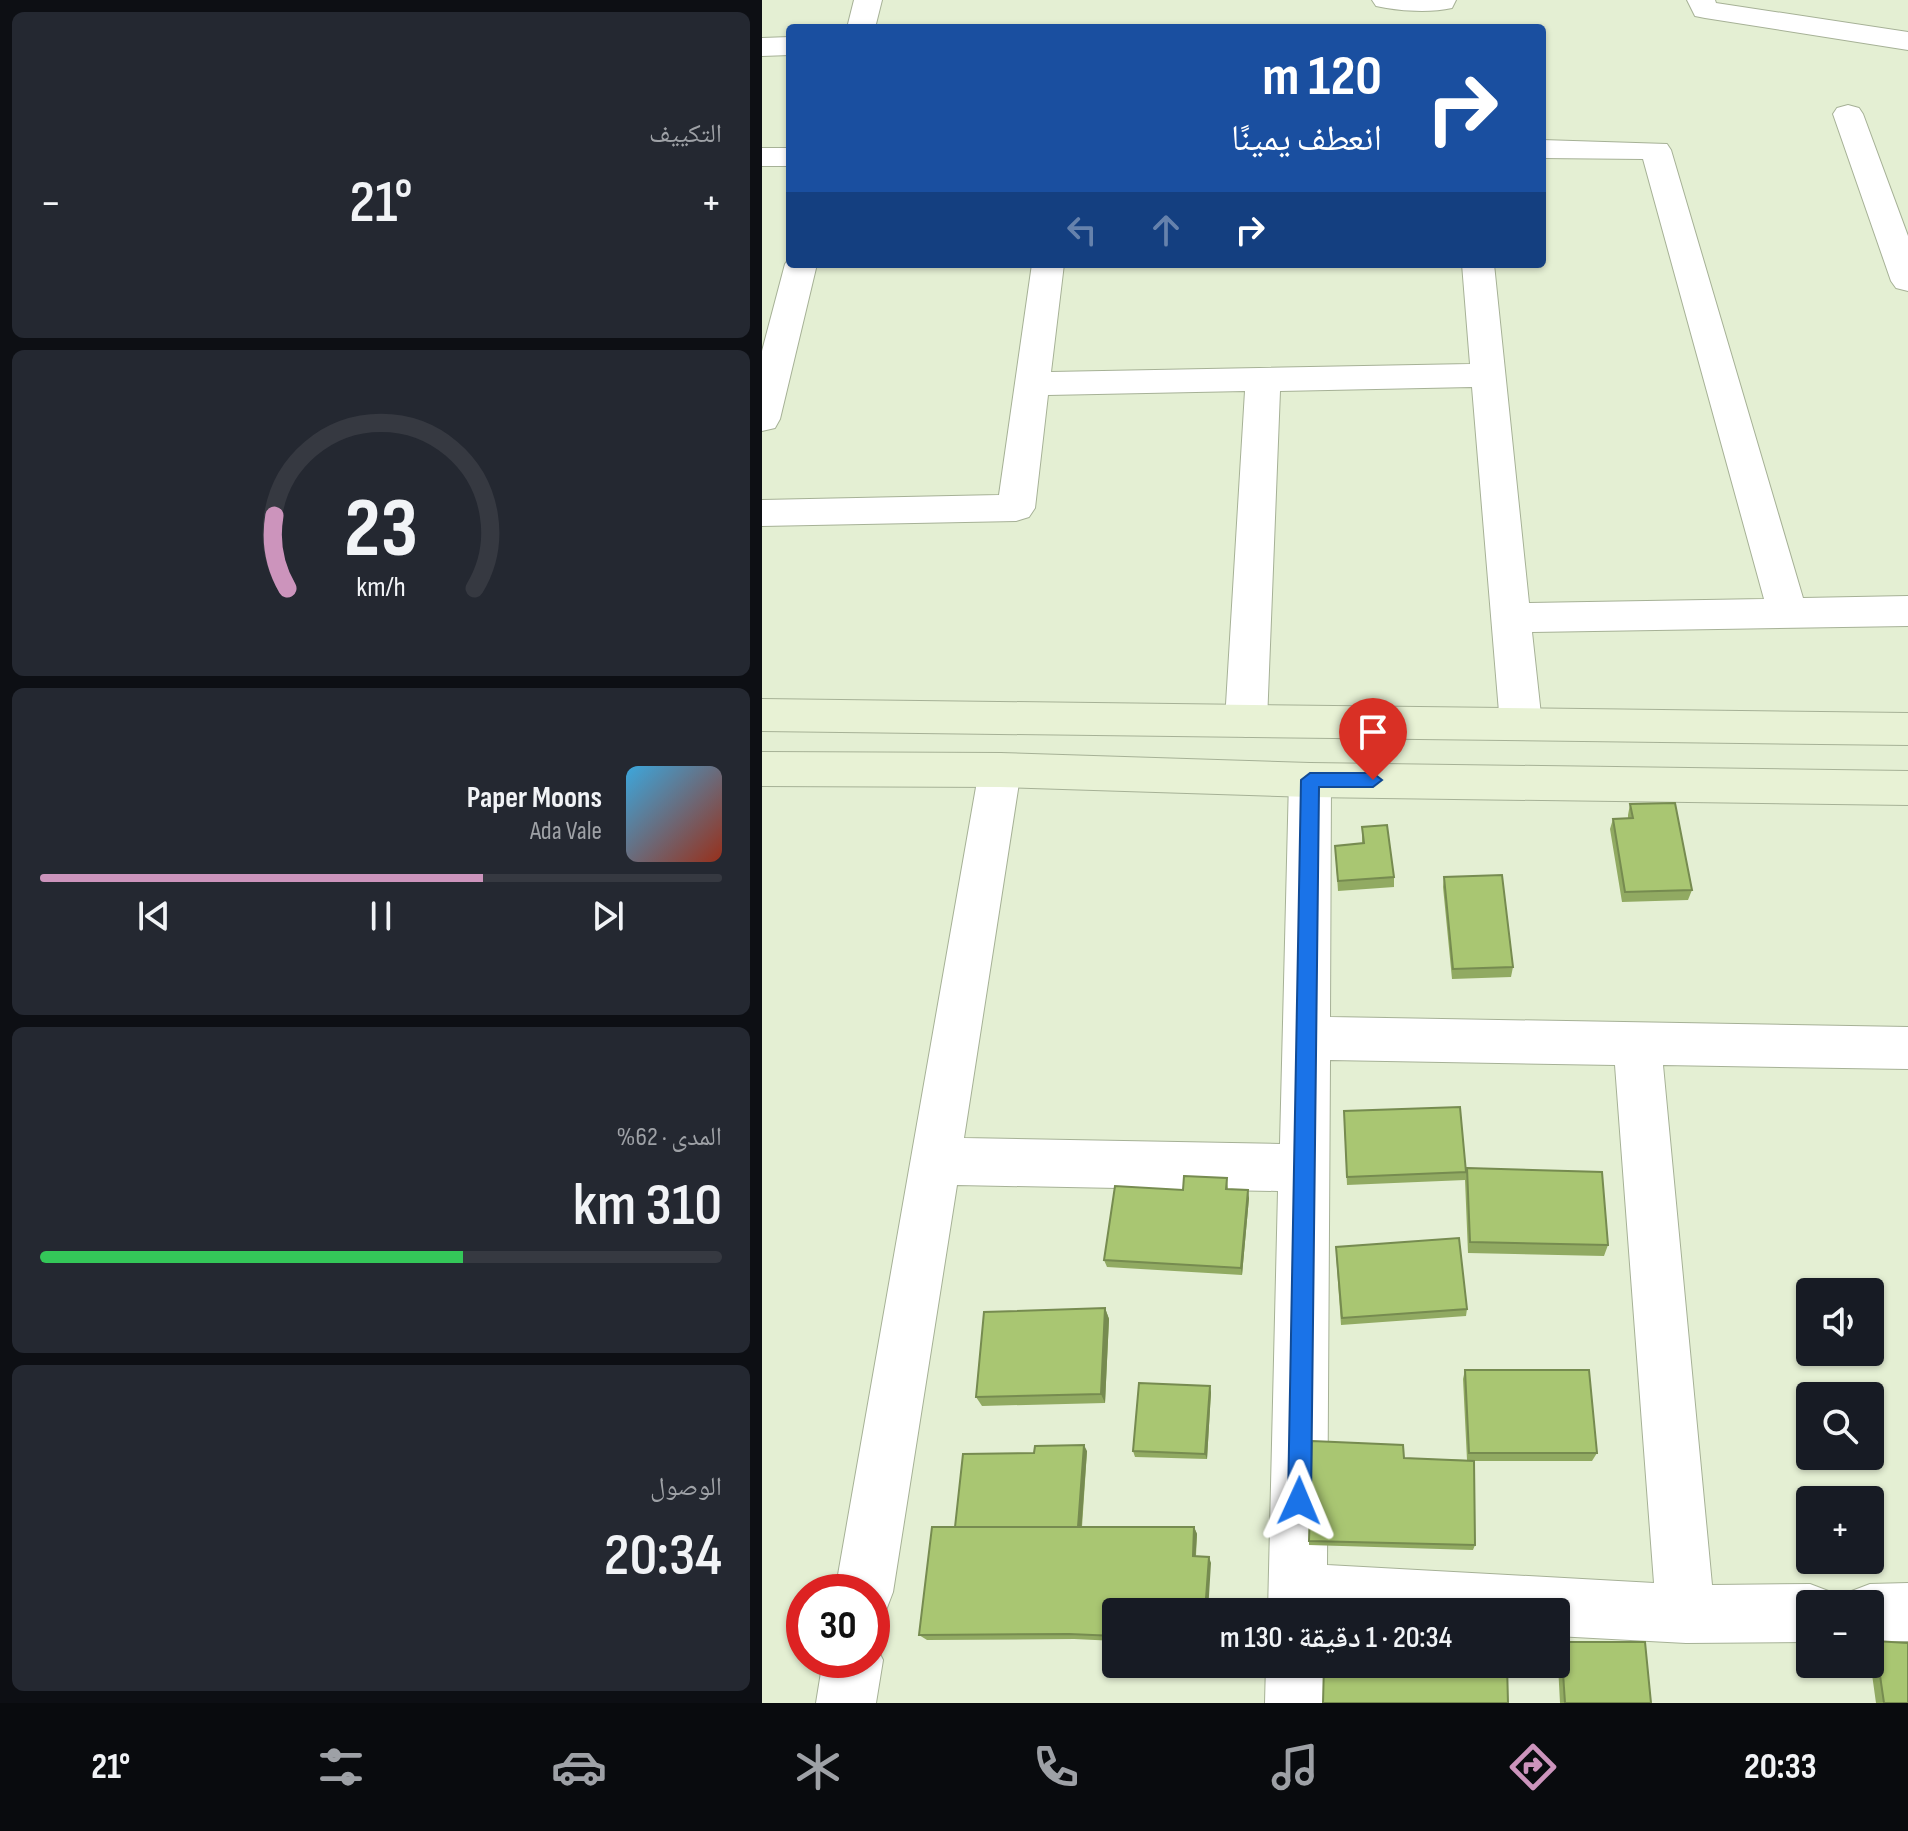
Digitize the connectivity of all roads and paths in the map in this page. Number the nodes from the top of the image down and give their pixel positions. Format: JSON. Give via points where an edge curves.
{"nodes":[{"id":1,"x":868,"y":0,"type":"edge"},
{"id":2,"x":1386,"y":0,"type":"edge"},
{"id":3,"x":1442,"y":0,"type":"edge"},
{"id":4,"x":1701,"y":0,"type":"edge"},
{"id":5,"x":1845,"y":0,"type":"edge"},
{"id":6,"x":862,"y":24,"type":"edge"},
{"id":7,"x":1864,"y":31,"type":"junction"},
{"id":8,"x":1908,"y":41,"type":"edge"},
{"id":9,"x":786,"y":46,"type":"edge"},
{"id":10,"x":762,"y":47,"type":"edge"},
{"id":11,"x":1848,"y":114,"type":"dead end"},
{"id":12,"x":1546,"y":149,"type":"edge"},
{"id":13,"x":762,"y":157,"type":"edge"},
{"id":14,"x":786,"y":157,"type":"edge"},
{"id":15,"x":1047,"y":268,"type":"edge"},
{"id":16,"x":1478,"y":268,"type":"edge"},
{"id":17,"x":799,"y":270,"type":"edge"},
{"id":18,"x":762,"y":277,"type":"edge"},
{"id":19,"x":1908,"y":281,"type":"edge"},
{"id":20,"x":1488,"y":375,"type":"junction"},
{"id":21,"x":1263,"y":380,"type":"junction"},
{"id":22,"x":1032,"y":384,"type":"junction"},
{"id":23,"x":762,"y":419,"type":"edge"},
{"id":24,"x":762,"y":513,"type":"edge"},
{"id":25,"x":1908,"y":611,"type":"edge"},
{"id":26,"x":1788,"y":614,"type":"junction"},
{"id":27,"x":1510,"y":618,"type":"junction"},
{"id":28,"x":762,"y":715,"type":"edge"},
{"id":29,"x":1246,"y":721,"type":"junction"},
{"id":30,"x":1521,"y":724,"type":"junction"},
{"id":31,"x":1908,"y":729,"type":"edge"},
{"id":32,"x":762,"y":769,"type":"edge"},
{"id":33,"x":1000,"y":770,"type":"junction"},
{"id":34,"x":1310,"y":780,"type":"junction"},
{"id":35,"x":1908,"y":788,"type":"edge"},
{"id":36,"x":1307,"y":1038,"type":"junction"},
{"id":37,"x":1637,"y":1044,"type":"junction"},
{"id":38,"x":1908,"y":1048,"type":"edge"},
{"id":39,"x":935,"y":1161,"type":"junction"},
{"id":40,"x":1304,"y":1168,"type":"junction"},
{"id":41,"x":867,"y":1574,"type":"edge"},
{"id":42,"x":1298,"y":1598,"type":"edge"},
{"id":43,"x":1570,"y":1610,"type":"edge"},
{"id":44,"x":1908,"y":1612,"type":"edge"},
{"id":45,"x":1796,"y":1613,"type":"edge"},
{"id":46,"x":1884,"y":1613,"type":"edge"},
{"id":47,"x":1686,"y":1614,"type":"junction"},
{"id":48,"x":850,"y":1678,"type":"edge"},
{"id":49,"x":1296,"y":1678,"type":"edge"},
{"id":50,"x":846,"y":1703,"type":"edge"},
{"id":51,"x":1295,"y":1703,"type":"edge"}],
"edges":[{"from":1,"to":6,"type":"street"},
{"from":2,"to":3,"type":"street"},
{"from":4,"to":7,"type":"street","via":[[1705,10]]},
{"from":5,"to":7,"type":"street"},
{"from":7,"to":8,"type":"street"},
{"from":9,"to":10,"type":"street"},
{"from":11,"to":19,"type":"street"},
{"from":12,"to":26,"type":"street","via":[[1656,150]]},
{"from":13,"to":14,"type":"street"},
{"from":15,"to":22,"type":"street"},
{"from":16,"to":20,"type":"street"},
{"from":17,"to":18,"type":"street"},
{"from":17,"to":23,"type":"street"},
{"from":20,"to":21,"type":"street"},
{"from":20,"to":27,"type":"street"},
{"from":21,"to":22,"type":"street"},
{"from":21,"to":29,"type":"street"},
{"from":22,"to":24,"type":"street","via":[[1016,508]]},
{"from":25,"to":26,"type":"street"},
{"from":26,"to":27,"type":"street"},
{"from":27,"to":30,"type":"street"},
{"from":28,"to":29,"type":"street"},
{"from":29,"to":30,"type":"street"},
{"from":30,"to":31,"type":"street"},
{"from":32,"to":33,"type":"street"},
{"from":33,"to":34,"type":"street"},
{"from":33,"to":39,"type":"street"},
{"from":34,"to":35,"type":"street"},
{"from":34,"to":36,"type":"street"},
{"from":36,"to":37,"type":"street"},
{"from":36,"to":40,"type":"street"},
{"from":37,"to":38,"type":"street"},
{"from":37,"to":47,"type":"street"},
{"from":39,"to":40,"type":"street"},
{"from":39,"to":41,"type":"street"},
{"from":40,"to":42,"type":"street"},
{"from":43,"to":47,"type":"street"},
{"from":44,"to":46,"type":"street"},
{"from":45,"to":47,"type":"street"},
{"from":48,"to":50,"type":"street"},
{"from":49,"to":51,"type":"street"}]}
